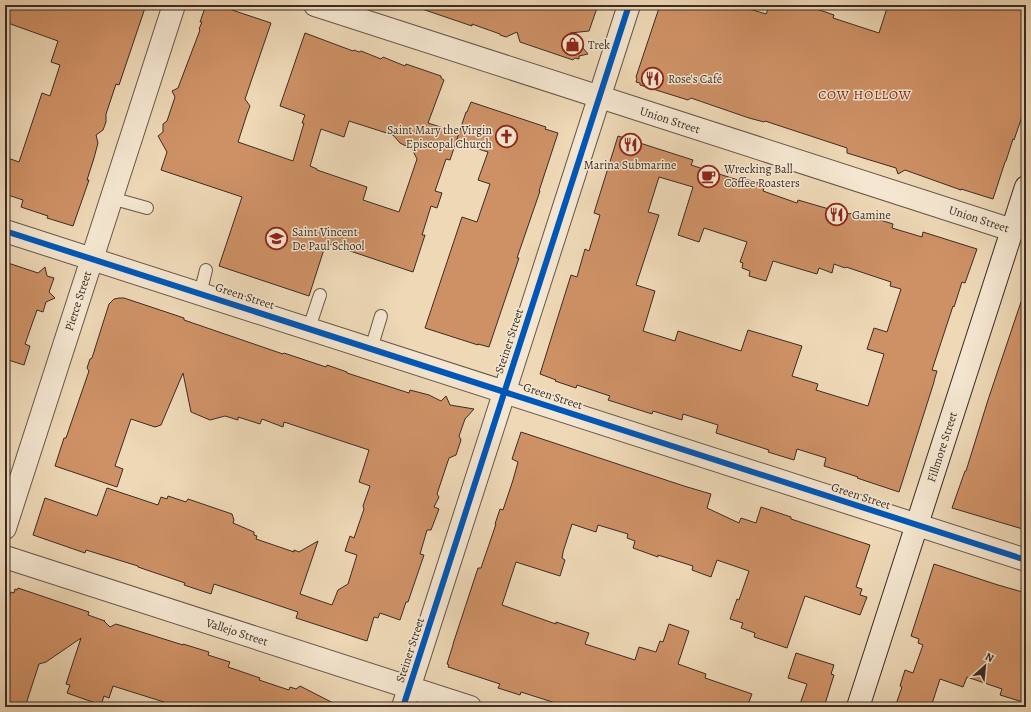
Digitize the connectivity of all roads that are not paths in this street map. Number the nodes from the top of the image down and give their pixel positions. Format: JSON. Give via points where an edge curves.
{"nodes":[{"id":1,"x":174,"y":5,"type":"edge"},
{"id":2,"x":315,"y":5,"type":"edge"},
{"id":3,"x":629,"y":5,"type":"edge"},
{"id":4,"x":600,"y":97,"type":"junction"},
{"id":5,"x":1026,"y":187,"type":"edge"},
{"id":6,"x":111,"y":198,"type":"junction"},
{"id":7,"x":147,"y":208,"type":"dead end"},
{"id":8,"x":5,"y":231,"type":"edge"},
{"id":9,"x":1019,"y":232,"type":"edge"},
{"id":10,"x":92,"y":259,"type":"junction"},
{"id":11,"x":206,"y":270,"type":"dead end"},
{"id":12,"x":200,"y":294,"type":"junction"},
{"id":13,"x":320,"y":295,"type":"dead end"},
{"id":14,"x":381,"y":316,"type":"dead end"},
{"id":15,"x":309,"y":328,"type":"junction"},
{"id":16,"x":371,"y":349,"type":"junction"},
{"id":17,"x":505,"y":392,"type":"junction"},
{"id":18,"x":917,"y":525,"type":"junction"},
{"id":19,"x":5,"y":528,"type":"edge"},
{"id":20,"x":5,"y":557,"type":"edge"},
{"id":21,"x":1026,"y":560,"type":"edge"},
{"id":22,"x":406,"y":697,"type":"edge"},
{"id":23,"x":470,"y":707,"type":"edge"},
{"id":24,"x":858,"y":707,"type":"edge"}],
"edges":[{"from":1,"to":6,"type":"street","name":"Pierce Street"},
{"from":2,"to":4,"type":"street","name":"Union Street"},
{"from":3,"to":4,"type":"street","name":"Steiner Street"},
{"from":4,"to":9,"type":"street","name":"Union Street"},
{"from":4,"to":17,"type":"street","name":"Steiner Street"},
{"from":5,"to":9,"type":"street","name":"Fillmore Street"},
{"from":6,"to":7,"type":"lane"},
{"from":6,"to":10,"type":"street","name":"Pierce Street"},
{"from":8,"to":10,"type":"street","name":"Green Street"},
{"from":9,"to":18,"type":"street","name":"Fillmore Street"},
{"from":10,"to":12,"type":"street","name":"Green Street"},
{"from":10,"to":19,"type":"street","name":"Pierce Street"},
{"from":11,"to":12,"type":"lane"},
{"from":12,"to":15,"type":"street","name":"Green Street"},
{"from":13,"to":15,"type":"lane"},
{"from":14,"to":16,"type":"lane"},
{"from":15,"to":16,"type":"street","name":"Green Street"},
{"from":16,"to":17,"type":"street","name":"Green Street"},
{"from":17,"to":18,"type":"street","name":"Green Street"},
{"from":17,"to":22,"type":"street","name":"Steiner Street"},
{"from":18,"to":21,"type":"street","name":"Green Street"},
{"from":18,"to":24,"type":"street","name":"Fillmore Street"},
{"from":20,"to":22,"type":"street","name":"Vallejo Street"},
{"from":22,"to":23,"type":"street","name":"Vallejo Street"}]}
